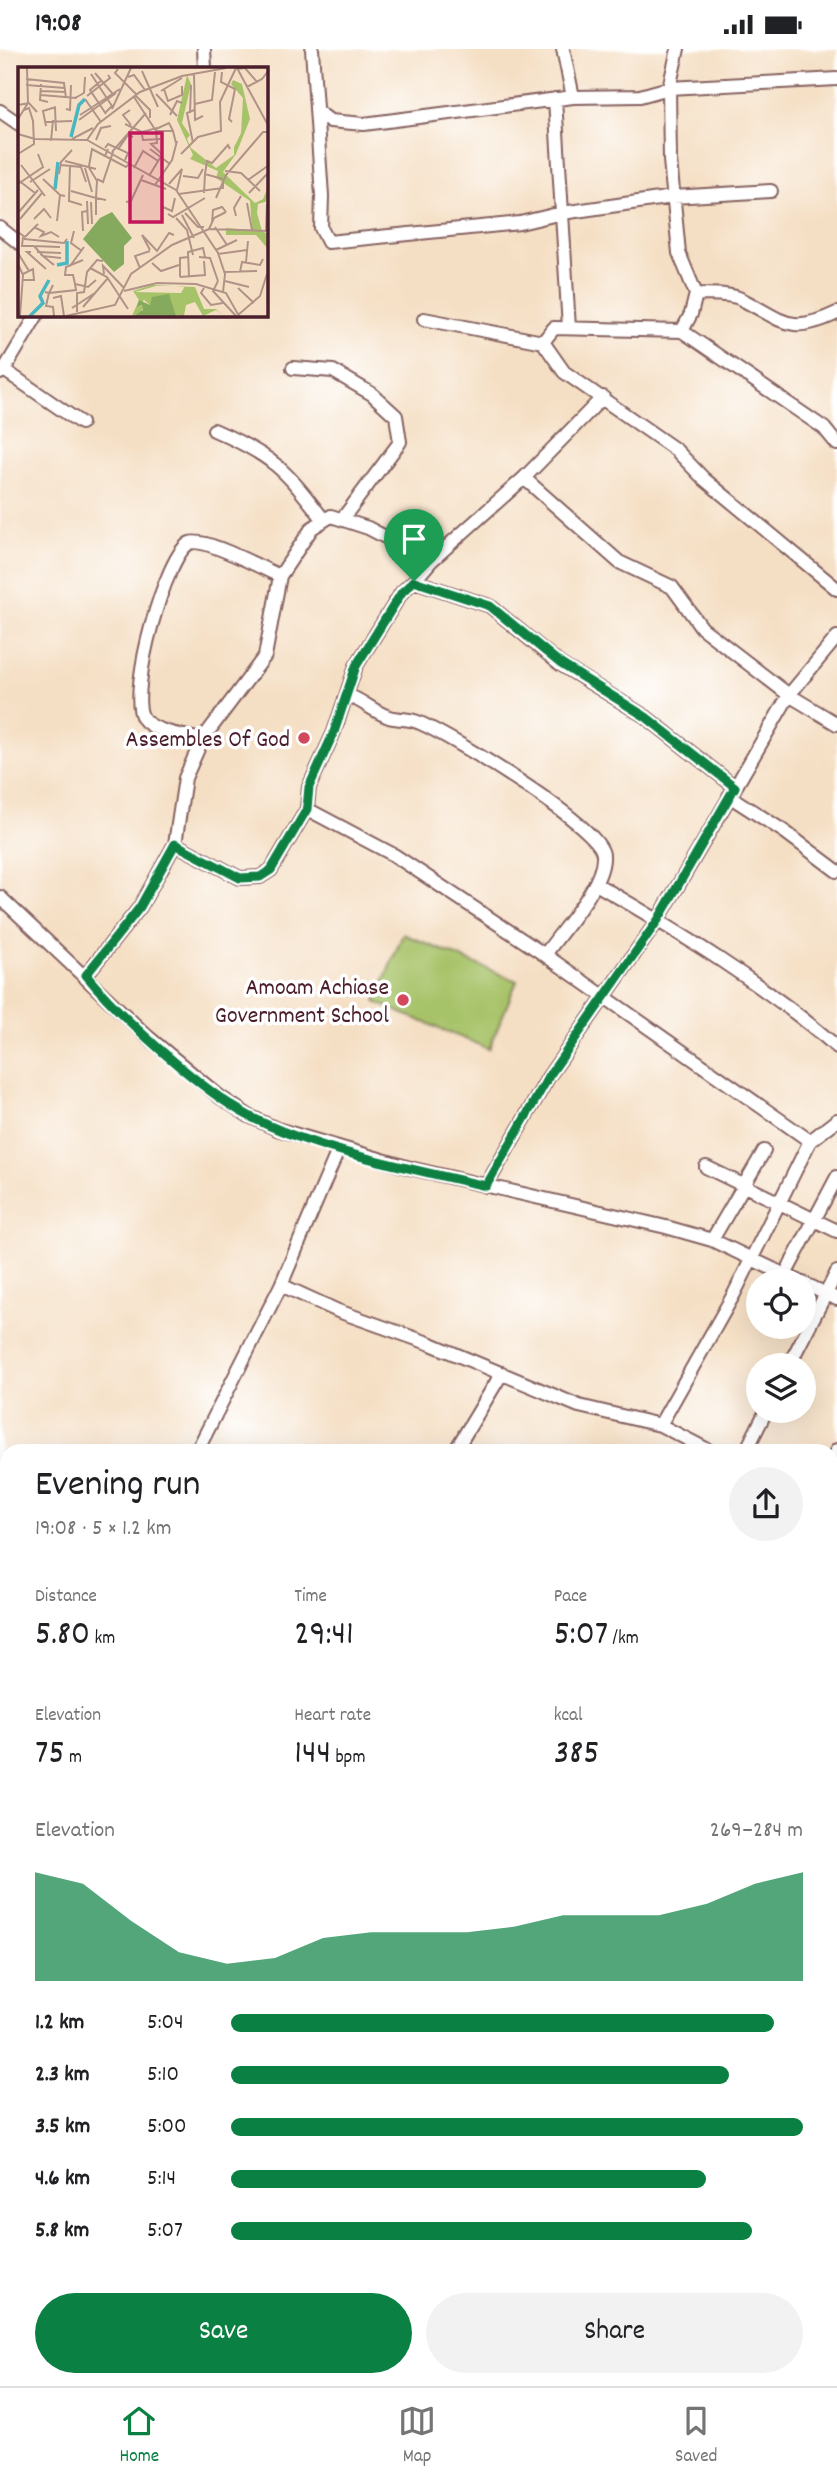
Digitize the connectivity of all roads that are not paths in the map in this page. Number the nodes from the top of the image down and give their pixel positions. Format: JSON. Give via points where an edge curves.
{"nodes":[{"id":1,"x":204,"y":49,"type":"edge"},
{"id":2,"x":312,"y":49,"type":"edge"},
{"id":3,"x":563,"y":49,"type":"edge"},
{"id":4,"x":678,"y":49,"type":"edge"},
{"id":5,"x":205,"y":67,"type":"edge"},
{"id":6,"x":837,"y":79,"type":"edge"},
{"id":7,"x":669,"y":87,"type":"junction"},
{"id":8,"x":573,"y":97,"type":"junction"},
{"id":9,"x":555,"y":99,"type":"junction"},
{"id":10,"x":0,"y":111,"type":"edge"},
{"id":11,"x":318,"y":112,"type":"junction"},
{"id":12,"x":18,"y":123,"type":"edge"},
{"id":13,"x":771,"y":191,"type":"dead end"},
{"id":14,"x":673,"y":197,"type":"junction"},
{"id":15,"x":562,"y":213,"type":"junction"},
{"id":16,"x":0,"y":228,"type":"edge"},
{"id":17,"x":18,"y":242,"type":"edge"},
{"id":18,"x":696,"y":294,"type":"junction"},
{"id":19,"x":837,"y":313,"type":"edge"},
{"id":20,"x":36,"y":317,"type":"edge"},
{"id":21,"x":424,"y":319,"type":"dead end"},
{"id":22,"x":569,"y":328,"type":"junction"},
{"id":23,"x":682,"y":331,"type":"junction"},
{"id":24,"x":543,"y":341,"type":"junction"},
{"id":25,"x":293,"y":368,"type":"dead end"},
{"id":26,"x":2,"y":371,"type":"edge"},
{"id":27,"x":603,"y":397,"type":"junction"},
{"id":28,"x":81,"y":423,"type":"dead end"},
{"id":29,"x":214,"y":430,"type":"dead end"},
{"id":30,"x":837,"y":444,"type":"edge"},
{"id":31,"x":524,"y":478,"type":"junction"},
{"id":32,"x":343,"y":518,"type":"junction"},
{"id":33,"x":323,"y":519,"type":"junction"},
{"id":34,"x":431,"y":561,"type":"junction"},
{"id":35,"x":279,"y":576,"type":"junction"},
{"id":36,"x":414,"y":581,"type":"junction"},
{"id":37,"x":837,"y":589,"type":"edge"},
{"id":38,"x":837,"y":637,"type":"edge"},
{"id":39,"x":347,"y":695,"type":"junction"},
{"id":40,"x":789,"y":695,"type":"junction"},
{"id":41,"x":837,"y":724,"type":"edge"},
{"id":42,"x":202,"y":740,"type":"junction"},
{"id":43,"x":732,"y":792,"type":"junction"},
{"id":44,"x":307,"y":809,"type":"junction"},
{"id":45,"x":175,"y":844,"type":"junction"},
{"id":46,"x":837,"y":871,"type":"edge"},
{"id":47,"x":596,"y":884,"type":"junction"},
{"id":48,"x":0,"y":897,"type":"edge"},
{"id":49,"x":658,"y":920,"type":"junction"},
{"id":50,"x":545,"y":955,"type":"junction"},
{"id":51,"x":86,"y":975,"type":"junction"},
{"id":52,"x":604,"y":996,"type":"junction"},
{"id":53,"x":837,"y":1047,"type":"edge"},
{"id":54,"x":836,"y":1124,"type":"edge"},
{"id":55,"x":810,"y":1141,"type":"junction"},
{"id":56,"x":340,"y":1149,"type":"junction"},
{"id":57,"x":764,"y":1151,"type":"dead end"},
{"id":58,"x":706,"y":1167,"type":"dead end"},
{"id":59,"x":837,"y":1177,"type":"edge"},
{"id":60,"x":486,"y":1186,"type":"junction"},
{"id":61,"x":743,"y":1188,"type":"junction"},
{"id":62,"x":780,"y":1205,"type":"junction"},
{"id":63,"x":813,"y":1220,"type":"junction"},
{"id":64,"x":837,"y":1231,"type":"edge"},
{"id":65,"x":712,"y":1240,"type":"junction"},
{"id":66,"x":752,"y":1259,"type":"junction"},
{"id":67,"x":773,"y":1269,"type":"edge"},
{"id":68,"x":788,"y":1269,"type":"edge"},
{"id":69,"x":837,"y":1272,"type":"edge"},
{"id":70,"x":281,"y":1285,"type":"junction"},
{"id":71,"x":831,"y":1296,"type":"edge"},
{"id":72,"x":796,"y":1353,"type":"edge"},
{"id":73,"x":502,"y":1373,"type":"junction"},
{"id":74,"x":760,"y":1423,"type":"edge"},
{"id":75,"x":660,"y":1425,"type":"junction"},
{"id":76,"x":201,"y":1444,"type":"edge"},
{"id":77,"x":459,"y":1444,"type":"edge"},
{"id":78,"x":697,"y":1444,"type":"edge"},
{"id":79,"x":750,"y":1444,"type":"edge"}],
"edges":[{"from":1,"to":5,"type":"street"},
{"from":2,"to":11,"type":"street"},
{"from":3,"to":8,"type":"street"},
{"from":4,"to":7,"type":"street"},
{"from":6,"to":7,"type":"street"},
{"from":7,"to":8,"type":"street","via":[[640,96]]},
{"from":7,"to":14,"type":"street"},
{"from":8,"to":9,"type":"street"},
{"from":9,"to":11,"type":"street","via":[[363,124],[330,121]]},
{"from":9,"to":15,"type":"street"},
{"from":10,"to":12,"type":"street"},
{"from":11,"to":15,"type":"street","via":[[321,228],[328,242],[479,228]]},
{"from":13,"to":14,"type":"street"},
{"from":14,"to":15,"type":"street"},
{"from":14,"to":18,"type":"street","via":[[679,253]]},
{"from":15,"to":22,"type":"street"},
{"from":16,"to":17,"type":"street"},
{"from":18,"to":19,"type":"street","via":[[740,298],[794,326]]},
{"from":18,"to":23,"type":"street"},
{"from":20,"to":26,"type":"street"},
{"from":21,"to":24,"type":"street"},
{"from":22,"to":23,"type":"street"},
{"from":22,"to":24,"type":"street","via":[[554,328]]},
{"from":23,"to":30,"type":"street","via":[[824,429]]},
{"from":24,"to":27,"type":"street","via":[[565,372]]},
{"from":25,"to":32,"type":"street","via":[[333,371],[373,394],[396,416],[400,442]]},
{"from":26,"to":28,"type":"street"},
{"from":27,"to":31,"type":"street"},
{"from":27,"to":37,"type":"street","via":[[676,450],[704,479]]},
{"from":29,"to":33,"type":"street","via":[[275,462]]},
{"from":31,"to":34,"type":"street"},
{"from":31,"to":40,"type":"street","via":[[620,562],[672,587],[702,628]]},
{"from":32,"to":33,"type":"street"},
{"from":32,"to":34,"type":"street"},
{"from":33,"to":35,"type":"street"},
{"from":34,"to":36,"type":"street"},
{"from":35,"to":42,"type":"street","via":[[265,656]]},
{"from":35,"to":42,"type":"street","via":[[192,542],[180,550],[169,570],[143,661],[139,707],[153,726]]},
{"from":36,"to":39,"type":"street","via":[[402,592],[356,666]]},
{"from":36,"to":43,"type":"street","via":[[490,606],[561,664],[646,717]]},
{"from":38,"to":40,"type":"street"},
{"from":39,"to":44,"type":"street","via":[[309,787]]},
{"from":39,"to":47,"type":"street","via":[[389,717],[417,721],[468,747],[551,803],[603,849]]},
{"from":40,"to":41,"type":"street"},
{"from":40,"to":43,"type":"street"},
{"from":42,"to":45,"type":"street","via":[[185,778]]},
{"from":43,"to":46,"type":"street"},
{"from":43,"to":49,"type":"street"},
{"from":44,"to":45,"type":"street","via":[[271,870],[260,877],[240,878]]},
{"from":44,"to":50,"type":"street","via":[[394,855]]},
{"from":45,"to":51,"type":"street","via":[[140,907]]},
{"from":47,"to":49,"type":"street"},
{"from":47,"to":50,"type":"street"},
{"from":48,"to":51,"type":"street"},
{"from":49,"to":52,"type":"street"},
{"from":49,"to":53,"type":"street"},
{"from":50,"to":52,"type":"street"},
{"from":51,"to":56,"type":"street","via":[[148,1037],[220,1097],[277,1129]]},
{"from":52,"to":55,"type":"street"},
{"from":52,"to":60,"type":"street","via":[[549,1076]]},
{"from":54,"to":55,"type":"street"},
{"from":55,"to":62,"type":"street"},
{"from":56,"to":60,"type":"street"},
{"from":56,"to":70,"type":"street"},
{"from":57,"to":61,"type":"street"},
{"from":58,"to":61,"type":"street"},
{"from":59,"to":63,"type":"street"},
{"from":60,"to":65,"type":"street"},
{"from":61,"to":62,"type":"street"},
{"from":61,"to":65,"type":"street"},
{"from":62,"to":63,"type":"street"},
{"from":62,"to":66,"type":"street"},
{"from":63,"to":64,"type":"street"},
{"from":63,"to":68,"type":"street"},
{"from":65,"to":66,"type":"street"},
{"from":66,"to":67,"type":"street"},
{"from":66,"to":75,"type":"street"},
{"from":69,"to":71,"type":"street"},
{"from":70,"to":73,"type":"street"},
{"from":70,"to":76,"type":"street"},
{"from":71,"to":72,"type":"street"},
{"from":73,"to":75,"type":"street","via":[[579,1406]]},
{"from":73,"to":77,"type":"street"},
{"from":74,"to":79,"type":"street"},
{"from":75,"to":78,"type":"street"}]}
